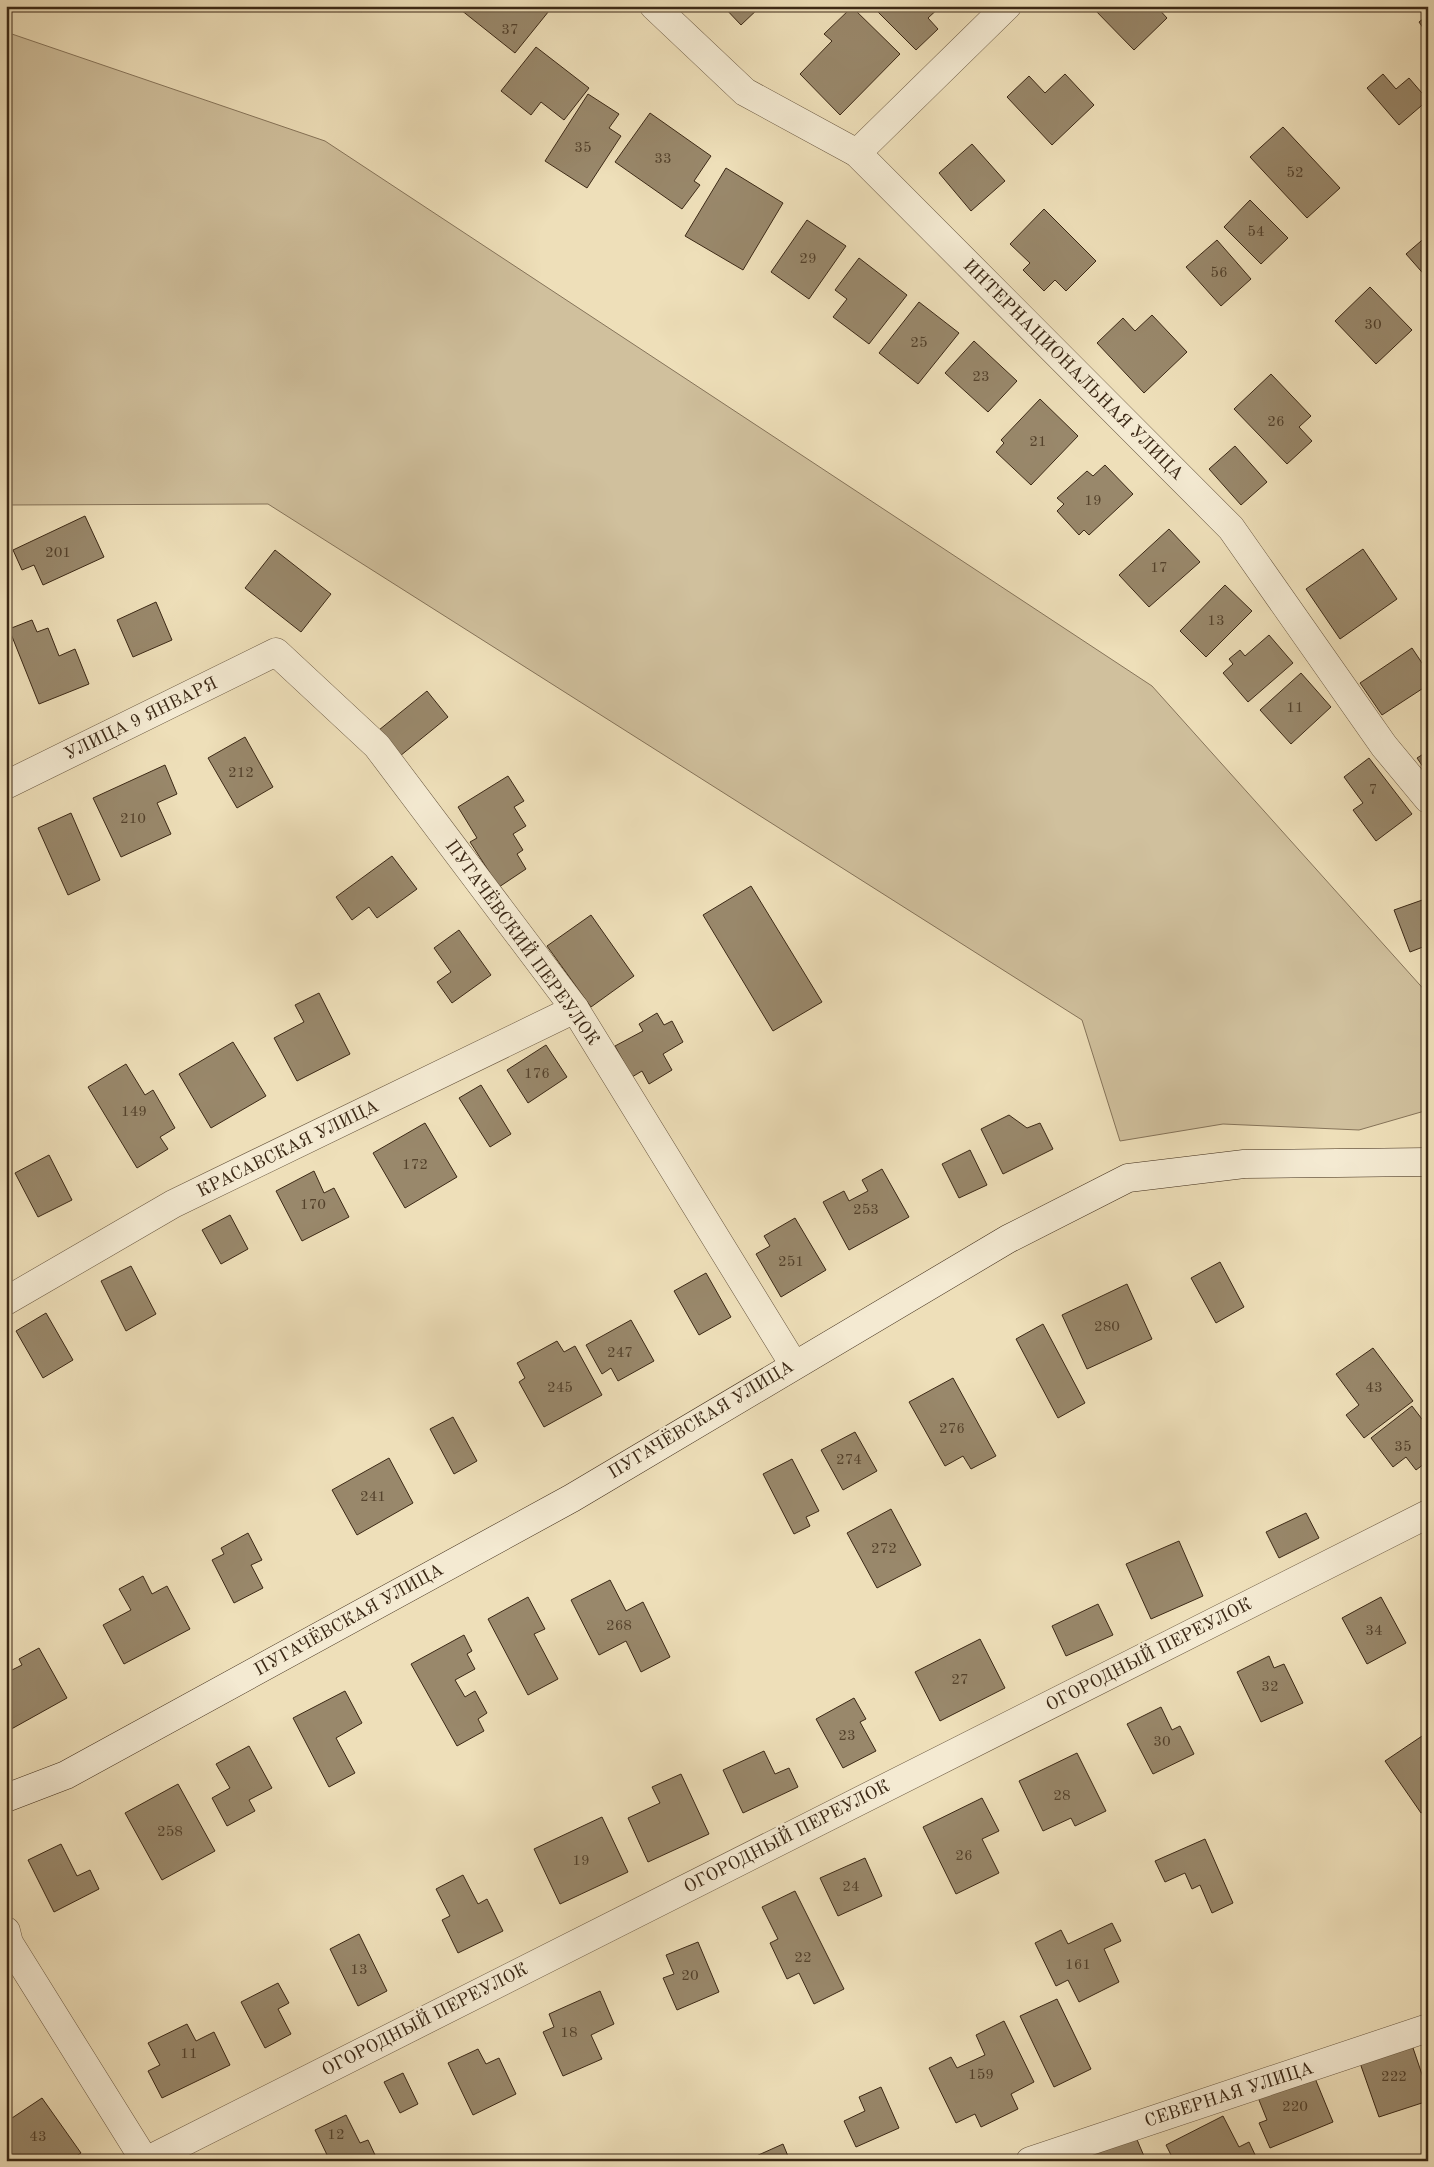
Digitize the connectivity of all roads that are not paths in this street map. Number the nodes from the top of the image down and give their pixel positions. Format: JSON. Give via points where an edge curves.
{"nodes":[{"id":1,"x":654,"y":6,"type":"edge"},
{"id":2,"x":1007,"y":6,"type":"edge"},
{"id":3,"x":857,"y":153,"type":"junction"},
{"id":4,"x":276,"y":652,"type":"joint"},
{"id":5,"x":6,"y":785,"type":"edge"},
{"id":6,"x":1428,"y":799,"type":"edge"},
{"id":7,"x":575,"y":1009,"type":"junction"},
{"id":8,"x":1428,"y":1162,"type":"edge"},
{"id":9,"x":6,"y":1301,"type":"edge"},
{"id":10,"x":794,"y":1365,"type":"junction"},
{"id":11,"x":1428,"y":1514,"type":"edge"},
{"id":12,"x":6,"y":1798,"type":"edge"},
{"id":13,"x":6,"y":1931,"type":"edge"},
{"id":14,"x":1428,"y":2028,"type":"edge"},
{"id":15,"x":146,"y":2161,"type":"edge"},
{"id":16,"x":1030,"y":2161,"type":"edge"}],
"edges":[{"from":1,"to":3,"type":"street","name":"ИНТЕРНАЦИОНАЛЬНАЯ УЛИЦА","via":[[745,92]]},
{"from":2,"to":3,"type":"street"},
{"from":3,"to":6,"type":"street","name":"ИНТЕРНАЦИОНАЛЬНАЯ УЛИЦА","via":[[1231,528],[1384,746]]},
{"from":4,"to":5,"type":"street","name":"УЛИЦА 9 ЯНВАРЯ"},
{"from":4,"to":7,"type":"street","name":"ПУГАЧЁВСКИЙ ПЕРЕУЛОК","via":[[377,746]]},
{"from":7,"to":9,"type":"street","name":"КРАСАВСКАЯ УЛИЦА","via":[[173,1204]]},
{"from":7,"to":10,"type":"street","name":"ПУГАЧЁВСКИЙ ПЕРЕУЛОК"},
{"from":8,"to":10,"type":"street","name":"ПУГАЧЁВСКАЯ УЛИЦА","via":[[1244,1164],[1128,1178],[1008,1239]]},
{"from":10,"to":12,"type":"street","name":"ПУГАЧЁВСКАЯ УЛИЦА","via":[[572,1498],[66,1776]]},
{"from":11,"to":15,"type":"street","name":"ОГОРОДНЫЙ ПЕРЕУЛОК"},
{"from":13,"to":15,"type":"street","via":[[9,1943]]},
{"from":14,"to":16,"type":"street","name":"СЕВЕРНАЯ УЛИЦА"}]}
